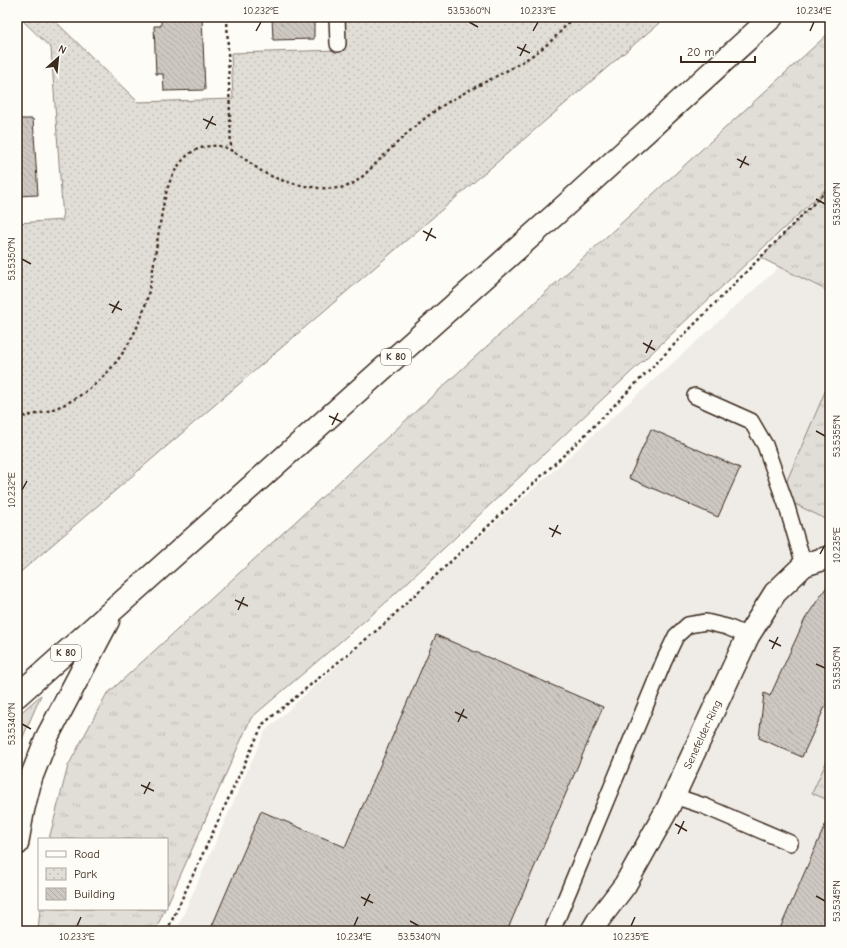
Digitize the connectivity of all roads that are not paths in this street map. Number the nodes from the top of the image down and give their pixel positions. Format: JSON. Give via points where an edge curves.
{"nodes":[{"id":1,"x":338,"y":17,"type":"edge"},
{"id":2,"x":772,"y":17,"type":"edge"},
{"id":3,"x":338,"y":44,"type":"dead end"},
{"id":4,"x":695,"y":396,"type":"dead end"},
{"id":5,"x":830,"y":557,"type":"edge"},
{"id":6,"x":804,"y":565,"type":"junction"},
{"id":7,"x":115,"y":608,"type":"junction"},
{"id":8,"x":748,"y":636,"type":"junction"},
{"id":9,"x":17,"y":696,"type":"edge"},
{"id":10,"x":674,"y":796,"type":"junction"},
{"id":11,"x":790,"y":843,"type":"dead end"},
{"id":12,"x":17,"y":844,"type":"edge"},
{"id":13,"x":552,"y":931,"type":"edge"},
{"id":14,"x":592,"y":931,"type":"edge"}],
"edges":[{"from":1,"to":3,"type":"lane"},
{"from":2,"to":7,"type":"main road","number":"K 80"},
{"from":4,"to":6,"type":"lane","via":[[751,421],[765,445]]},
{"from":5,"to":6,"type":"main road","name":"Senefelder-Ring"},
{"from":6,"to":8,"type":"main road","name":"Senefelder-Ring","via":[[775,593]]},
{"from":7,"to":9,"type":"main road","number":"K 80"},
{"from":7,"to":12,"type":"main road","via":[[48,735],[31,778]]},
{"from":8,"to":10,"type":"main road","name":"Senefelder-Ring"},
{"from":8,"to":13,"type":"lane","via":[[706,622],[688,625],[676,636]]},
{"from":10,"to":11,"type":"lane"},
{"from":10,"to":14,"type":"main road","name":"Senefelder-Ring","via":[[625,885]]}]}
